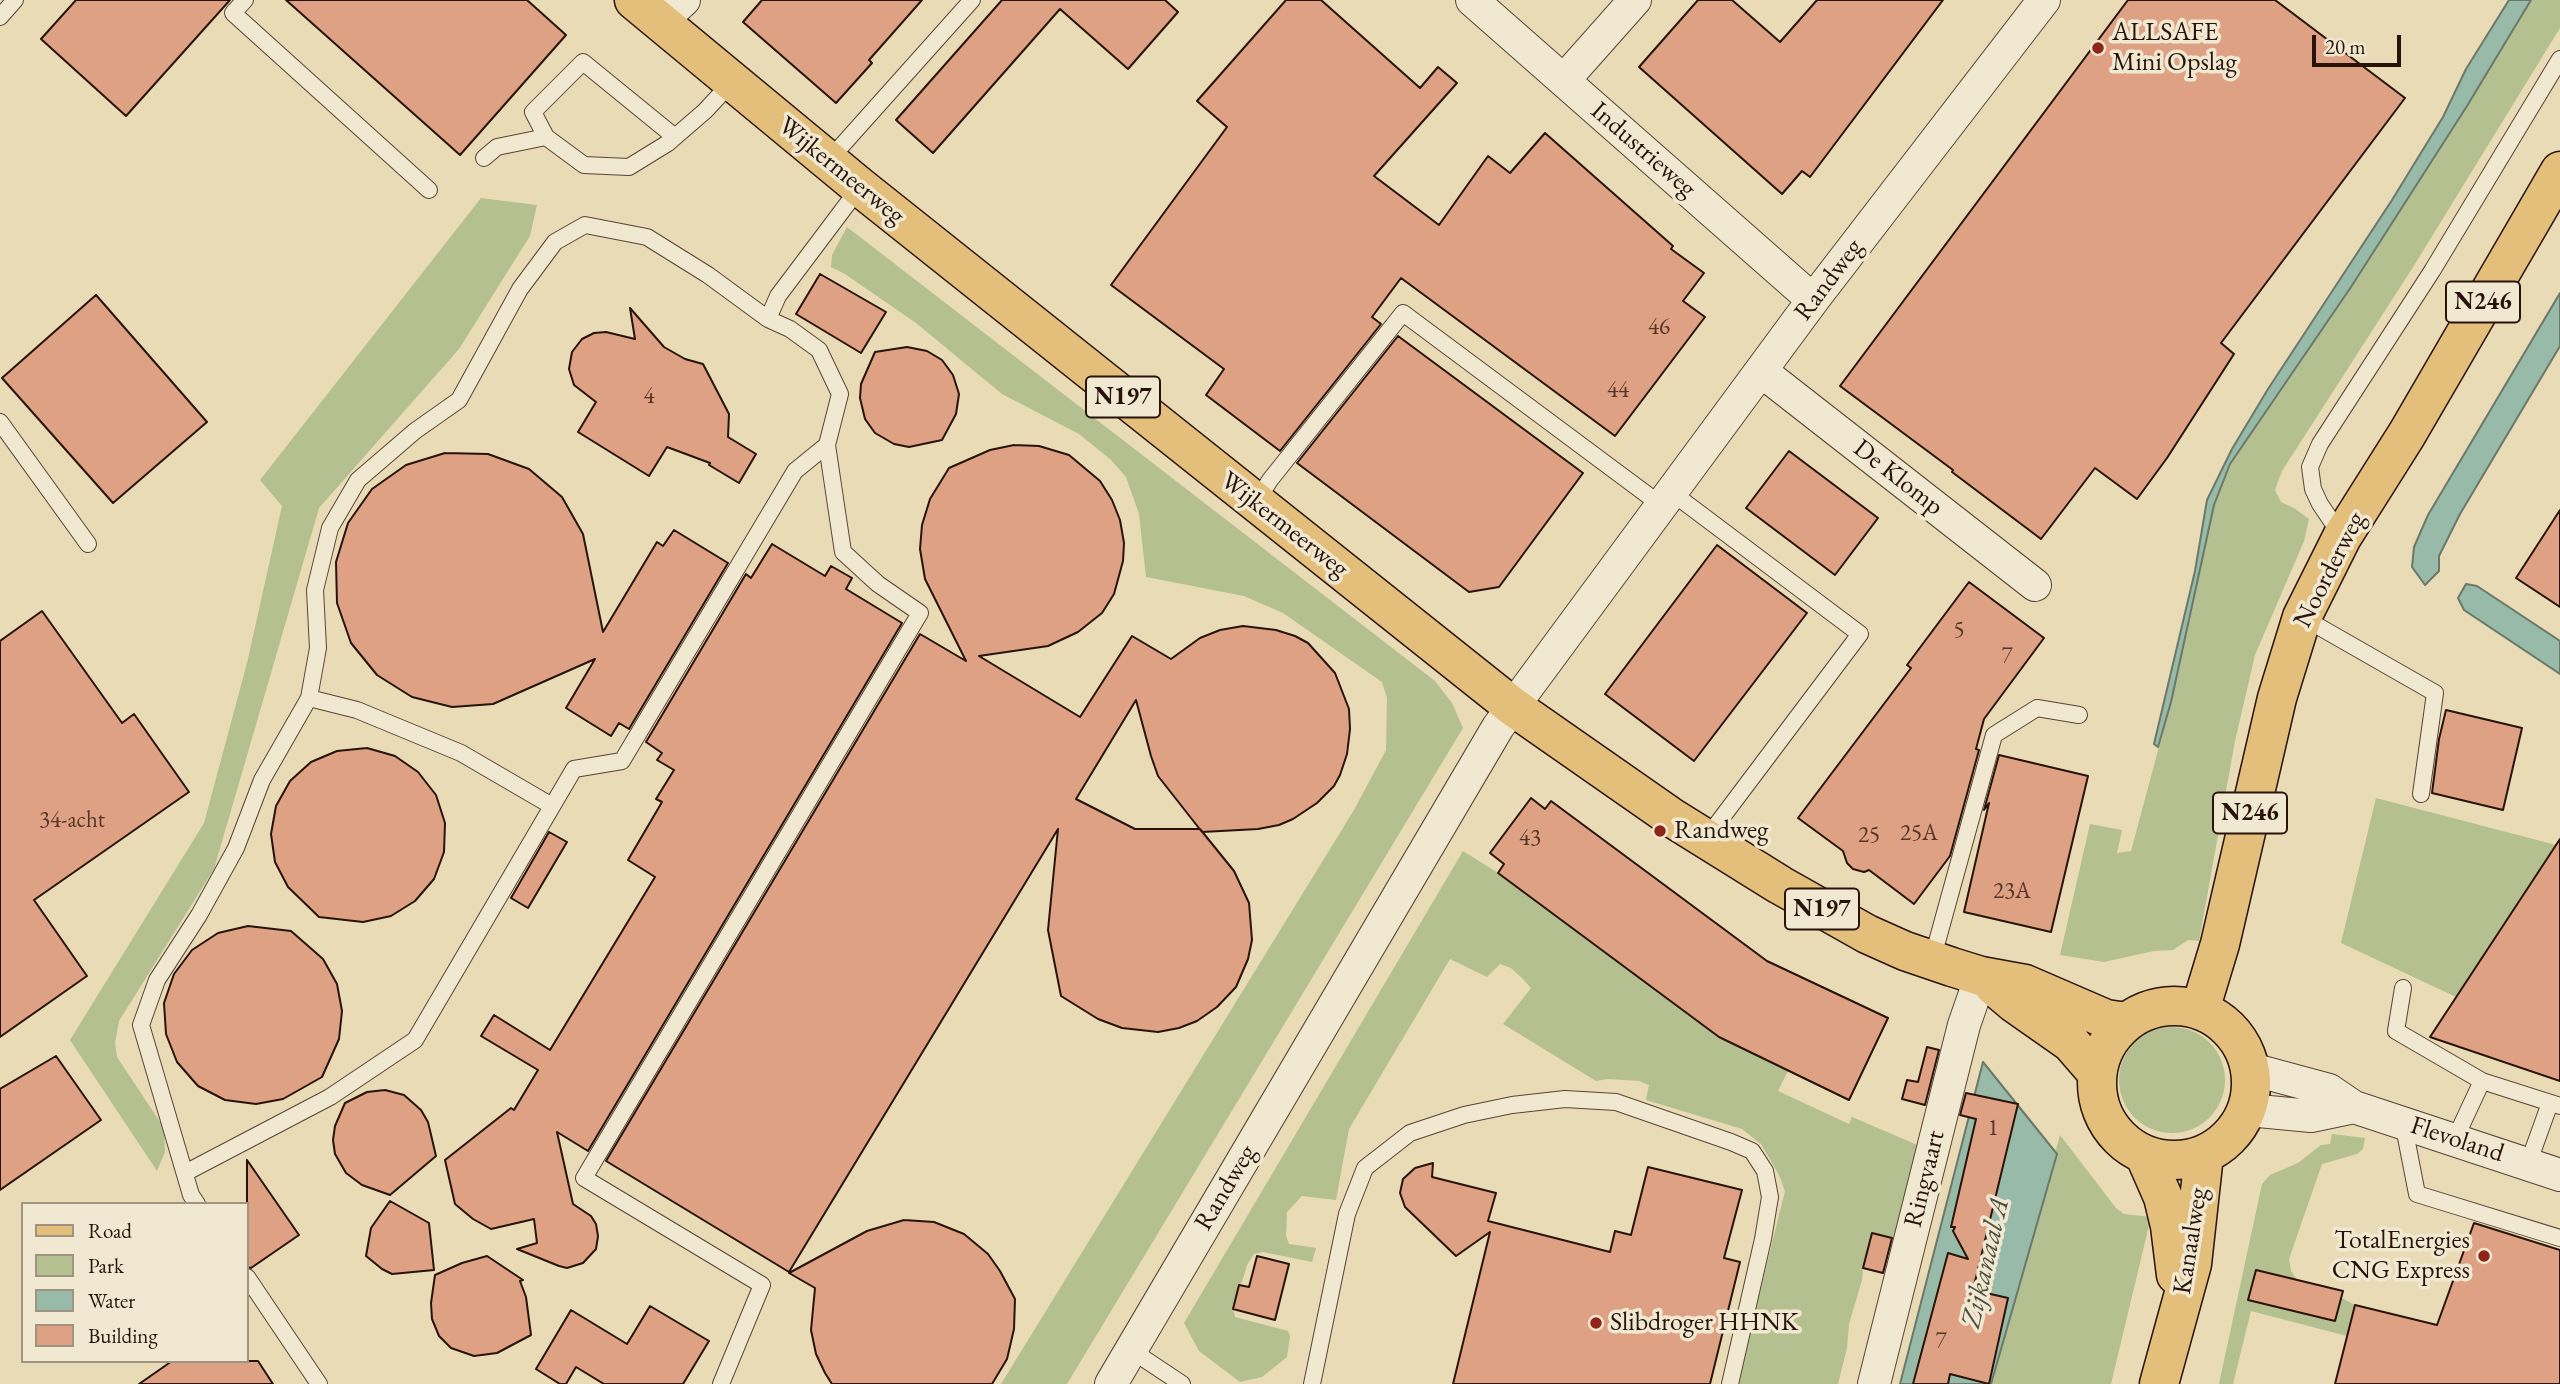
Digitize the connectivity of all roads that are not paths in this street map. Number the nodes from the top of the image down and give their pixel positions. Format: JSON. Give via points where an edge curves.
{"nodes":[{"id":1,"x":15,"y":0,"type":"edge"},
{"id":2,"x":245,"y":0,"type":"edge"},
{"id":3,"x":972,"y":0,"type":"edge"},
{"id":4,"x":1472,"y":0,"type":"edge"},
{"id":5,"x":1636,"y":0,"type":"edge"},
{"id":6,"x":2044,"y":0,"type":"edge"},
{"id":7,"x":659,"y":7,"type":"edge"},
{"id":8,"x":0,"y":17,"type":"edge"},
{"id":9,"x":2560,"y":59,"type":"edge"},
{"id":10,"x":1564,"y":80,"type":"junction"},
{"id":11,"x":732,"y":82,"type":"junction"},
{"id":12,"x":546,"y":137,"type":"junction"},
{"id":13,"x":674,"y":137,"type":"junction"},
{"id":14,"x":484,"y":158,"type":"dead end"},
{"id":15,"x":828,"y":161,"type":"junction"},
{"id":16,"x":2560,"y":171,"type":"edge"},
{"id":17,"x":860,"y":187,"type":"junction"},
{"id":18,"x":429,"y":190,"type":"dead end"},
{"id":19,"x":1813,"y":300,"type":"junction"},
{"id":20,"x":768,"y":319,"type":"junction"},
{"id":21,"x":1761,"y":371,"type":"junction"},
{"id":22,"x":0,"y":422,"type":"edge"},
{"id":23,"x":827,"y":445,"type":"junction"},
{"id":24,"x":1666,"y":498,"type":"junction"},
{"id":25,"x":1256,"y":502,"type":"junction"},
{"id":26,"x":2342,"y":537,"type":"junction"},
{"id":27,"x":88,"y":544,"type":"dead end"},
{"id":28,"x":2035,"y":585,"type":"dead end"},
{"id":29,"x":2302,"y":617,"type":"junction"},
{"id":30,"x":309,"y":698,"type":"junction"},
{"id":31,"x":1512,"y":706,"type":"junction"},
{"id":32,"x":2078,"y":715,"type":"dead end"},
{"id":33,"x":2421,"y":794,"type":"dead end"},
{"id":34,"x":552,"y":806,"type":"junction"},
{"id":35,"x":1705,"y":840,"type":"junction"},
{"id":36,"x":1932,"y":960,"type":"junction"},
{"id":37,"x":1981,"y":976,"type":"junction"},
{"id":38,"x":2403,"y":988,"type":"dead end"},
{"id":39,"x":2200,"y":1010,"type":"junction"},
{"id":40,"x":2127,"y":1021,"type":"junction"},
{"id":41,"x":2251,"y":1069,"type":"junction"},
{"id":42,"x":2097,"y":1073,"type":"junction"},
{"id":43,"x":2482,"y":1081,"type":"junction"},
{"id":44,"x":2555,"y":1105,"type":"edge"},
{"id":45,"x":2354,"y":1107,"type":"junction"},
{"id":46,"x":2248,"y":1110,"type":"junction"},
{"id":47,"x":2403,"y":1122,"type":"junction"},
{"id":48,"x":2455,"y":1139,"type":"junction"},
{"id":49,"x":2204,"y":1155,"type":"junction"},
{"id":50,"x":2145,"y":1156,"type":"junction"},
{"id":51,"x":2528,"y":1164,"type":"junction"},
{"id":52,"x":185,"y":1173,"type":"junction"},
{"id":53,"x":2560,"y":1175,"type":"edge"},
{"id":54,"x":196,"y":1202,"type":"edge"},
{"id":55,"x":2560,"y":1238,"type":"edge"},
{"id":56,"x":248,"y":1278,"type":"edge"},
{"id":57,"x":2175,"y":1326,"type":"junction"},
{"id":58,"x":1131,"y":1350,"type":"junction"},
{"id":59,"x":319,"y":1384,"type":"edge"},
{"id":60,"x":721,"y":1384,"type":"edge"},
{"id":61,"x":1111,"y":1384,"type":"edge"},
{"id":62,"x":1182,"y":1384,"type":"edge"},
{"id":63,"x":1312,"y":1384,"type":"edge"},
{"id":64,"x":1730,"y":1384,"type":"edge"},
{"id":65,"x":1874,"y":1384,"type":"edge"},
{"id":66,"x":2159,"y":1384,"type":"edge"}],
"edges":[{"from":1,"to":8,"type":"lane"},
{"from":2,"to":18,"type":"lane","via":[[233,13]]},
{"from":3,"to":15,"type":"lane"},
{"from":4,"to":10,"type":"street","name":"Industrieweg"},
{"from":5,"to":10,"type":"street"},
{"from":6,"to":19,"type":"street","name":"Randweg"},
{"from":7,"to":11,"type":"main road","name":"Wijkermeerweg","number":"N197"},
{"from":9,"to":26,"type":"lane","via":[[2432,271],[2320,444],[2310,467],[2313,489]]},
{"from":10,"to":19,"type":"street","name":"Industrieweg"},
{"from":11,"to":13,"type":"lane"},
{"from":11,"to":15,"type":"main road","name":"Wijkermeerweg","number":"N197"},
{"from":12,"to":13,"type":"lane","via":[[584,165],[629,167]]},
{"from":12,"to":13,"type":"lane","via":[[533,112],[583,62]]},
{"from":12,"to":14,"type":"lane","via":[[497,147]]},
{"from":15,"to":17,"type":"main road","name":"Wijkermeerweg","number":"N197"},
{"from":16,"to":26,"type":"main road","name":"Noorderweg","number":"N246"},
{"from":17,"to":20,"type":"lane","via":[[778,296]]},
{"from":17,"to":25,"type":"main road","name":"Wijkermeerweg","number":"N197"},
{"from":19,"to":21,"type":"street","name":"Randweg"},
{"from":20,"to":23,"type":"lane","via":[[818,350],[839,394]]},
{"from":20,"to":30,"type":"lane","via":[[647,237],[585,225],[555,242],[520,289],[459,400],[358,480],[330,528],[315,590],[318,648]]},
{"from":21,"to":24,"type":"street","name":"Randweg"},
{"from":21,"to":28,"type":"street","name":"De Klomp"},
{"from":22,"to":27,"type":"lane"},
{"from":23,"to":34,"type":"lane","via":[[795,471],[622,761],[574,769]]},
{"from":23,"to":60,"type":"lane","via":[[843,552],[920,613],[584,1178],[762,1285]]},
{"from":24,"to":25,"type":"lane","via":[[1403,313]]},
{"from":24,"to":31,"type":"street","name":"Randweg"},
{"from":24,"to":35,"type":"lane","via":[[1860,635]]},
{"from":25,"to":31,"type":"main road","name":"Wijkermeerweg","number":"N197"},
{"from":26,"to":29,"type":"main road","name":"Noorderweg","number":"N246"},
{"from":29,"to":33,"type":"lane","via":[[2435,693]]},
{"from":29,"to":39,"type":"main road","name":"Noorderweg","number":"N246","via":[[2277,698],[2220,944]]},
{"from":30,"to":34,"type":"lane","via":[[357,710],[461,753]]},
{"from":30,"to":52,"type":"lane","via":[[262,780],[236,848],[158,980],[141,1025]]},
{"from":31,"to":35,"type":"main road","name":"Wijkermeerweg","number":"N197"},
{"from":31,"to":58,"type":"street","name":"Randweg"},
{"from":32,"to":36,"type":"lane","via":[[2037,708],[1994,735]]},
{"from":34,"to":52,"type":"lane","via":[[415,1040],[330,1097]]},
{"from":35,"to":36,"type":"main road","name":"Wijkermeerweg","number":"N197","via":[[1867,934]]},
{"from":36,"to":37,"type":"main road","name":"Wijkermeerweg","number":"N197"},
{"from":37,"to":40,"type":"main road","name":"Wijkermeerweg","number":"N197","via":[[2025,984],[2106,1019]]},
{"from":37,"to":42,"type":"main road","name":"Wijkermeerweg","number":"N197","via":[[2071,1043]]},
{"from":37,"to":65,"type":"street","name":"Ringvaart","via":[[1964,1025]]},
{"from":38,"to":43,"type":"lane","via":[[2396,1031]]},
{"from":39,"to":40,"type":"main road","via":[[2175,1006],[2150,1010]]},
{"from":39,"to":41,"type":"main road","via":[[2234,1033]]},
{"from":40,"to":42,"type":"main road","via":[[2102,1054]]},
{"from":41,"to":45,"type":"street","name":"Flevoland","via":[[2329,1090]]},
{"from":41,"to":46,"type":"main road"},
{"from":42,"to":50,"type":"main road","via":[[2097,1094],[2107,1122],[2127,1146]]},
{"from":43,"to":44,"type":"lane"},
{"from":43,"to":48,"type":"lane"},
{"from":44,"to":51,"type":"lane"},
{"from":45,"to":46,"type":"street","name":"Flevoland","via":[[2311,1116]]},
{"from":45,"to":47,"type":"street","name":"Flevoland"},
{"from":46,"to":49,"type":"main road","via":[[2230,1137]]},
{"from":47,"to":48,"type":"street","name":"Flevoland"},
{"from":47,"to":55,"type":"lane","via":[[2417,1194]]},
{"from":48,"to":51,"type":"street","name":"Flevoland"},
{"from":49,"to":50,"type":"main road","via":[[2184,1161]]},
{"from":49,"to":57,"type":"main road","name":"Kanaalweg","via":[[2192,1264]]},
{"from":50,"to":57,"type":"main road","name":"Kanaalweg","via":[[2170,1226],[2176,1265]]},
{"from":51,"to":53,"type":"street","name":"Flevoland"},
{"from":52,"to":54,"type":"lane"},
{"from":56,"to":59,"type":"lane"},
{"from":57,"to":66,"type":"main road","name":"Kanaalweg"},
{"from":58,"to":61,"type":"street","name":"Randweg"},
{"from":58,"to":62,"type":"lane"},
{"from":63,"to":64,"type":"lane","via":[[1347,1214],[1365,1168],[1410,1133],[1488,1110],[1565,1099],[1616,1102],[1731,1142],[1752,1151],[1765,1171],[1770,1197]]}]}
